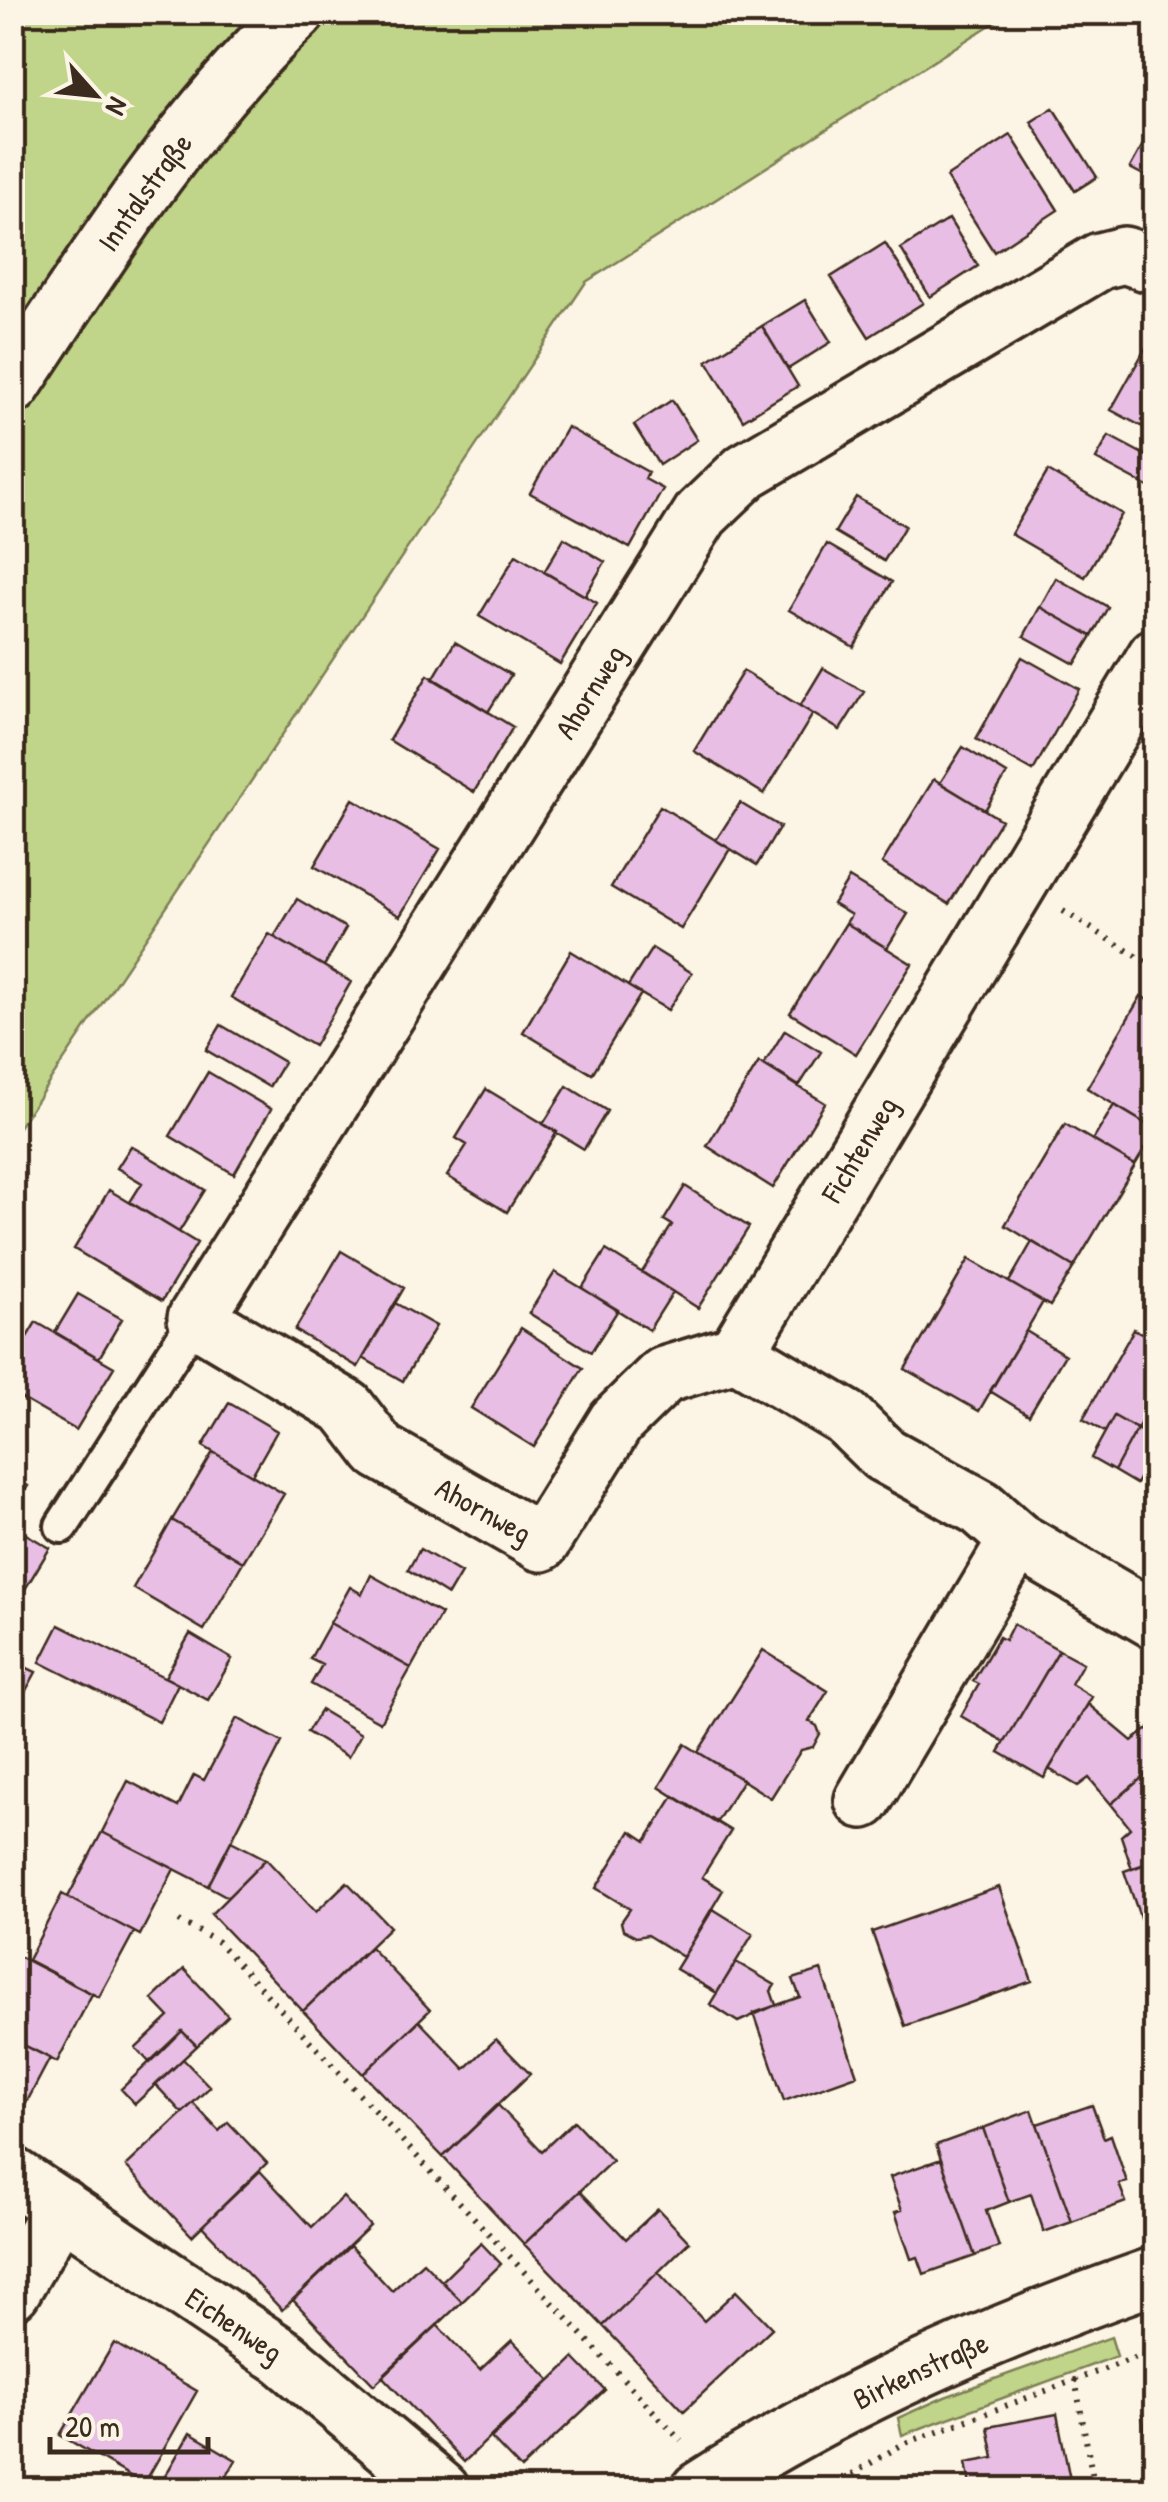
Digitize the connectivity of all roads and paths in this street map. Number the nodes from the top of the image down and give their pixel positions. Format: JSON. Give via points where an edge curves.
{"nodes":[{"id":1,"x":296,"y":12,"type":"edge"},
{"id":2,"x":1156,"y":266,"type":"edge"},
{"id":3,"x":12,"y":386,"type":"edge"},
{"id":4,"x":1156,"y":656,"type":"edge"},
{"id":5,"x":1018,"y":884,"type":"junction"},
{"id":6,"x":1156,"y":968,"type":"edge"},
{"id":7,"x":196,"y":1318,"type":"junction"},
{"id":8,"x":736,"y":1352,"type":"junction"},
{"id":9,"x":62,"y":1526,"type":"dead end"},
{"id":10,"x":1017,"y":1540,"type":"junction"},
{"id":11,"x":1156,"y":1621,"type":"edge"},
{"id":12,"x":863,"y":1800,"type":"dead end"},
{"id":13,"x":179,"y":1921,"type":"dead end"},
{"id":14,"x":12,"y":2175,"type":"edge"},
{"id":15,"x":61,"y":2207,"type":"junction"},
{"id":16,"x":1156,"y":2275,"type":"edge"},
{"id":17,"x":12,"y":2292,"type":"edge"},
{"id":18,"x":1156,"y":2350,"type":"edge"},
{"id":19,"x":1075,"y":2380,"type":"junction"},
{"id":20,"x":776,"y":2470,"type":"edge"},
{"id":21,"x":707,"y":2484,"type":"edge"},
{"id":22,"x":441,"y":2490,"type":"edge"},
{"id":23,"x":826,"y":2490,"type":"edge"},
{"id":24,"x":1096,"y":2490,"type":"edge"}],
"edges":[{"from":1,"to":3,"type":"street","name":"Inntalstraße","via":[[190,131]]},
{"from":2,"to":7,"type":"street","name":"Ahornweg","via":[[1124,256],[1100,261],[746,472],[702,514]]},
{"from":4,"to":5,"type":"street","name":"Fichtenweg"},
{"from":5,"to":6,"type":"path"},
{"from":5,"to":8,"type":"street","name":"Fichtenweg"},
{"from":7,"to":8,"type":"street","name":"Ahornweg","via":[[347,1408],[380,1451],[541,1543],[616,1422],[664,1375]]},
{"from":7,"to":9,"type":"lane","name":"Ahornweg"},
{"from":8,"to":10,"type":"street","via":[[846,1418],[883,1454],[981,1508]]},
{"from":10,"to":11,"type":"street"},
{"from":10,"to":12,"type":"street"},
{"from":13,"to":21,"type":"path","via":[[218,1942]]},
{"from":14,"to":15,"type":"street","name":"Eichenweg"},
{"from":15,"to":17,"type":"street"},
{"from":15,"to":22,"type":"street","name":"Eichenweg","via":[[283,2357]]},
{"from":16,"to":20,"type":"street","name":"Birkenstraße","via":[[948,2354]]},
{"from":18,"to":19,"type":"path"},
{"from":19,"to":23,"type":"path","via":[[903,2444]]},
{"from":19,"to":24,"type":"path"},
{"from":20,"to":21,"type":"street","name":"Birkenstraße"}]}
